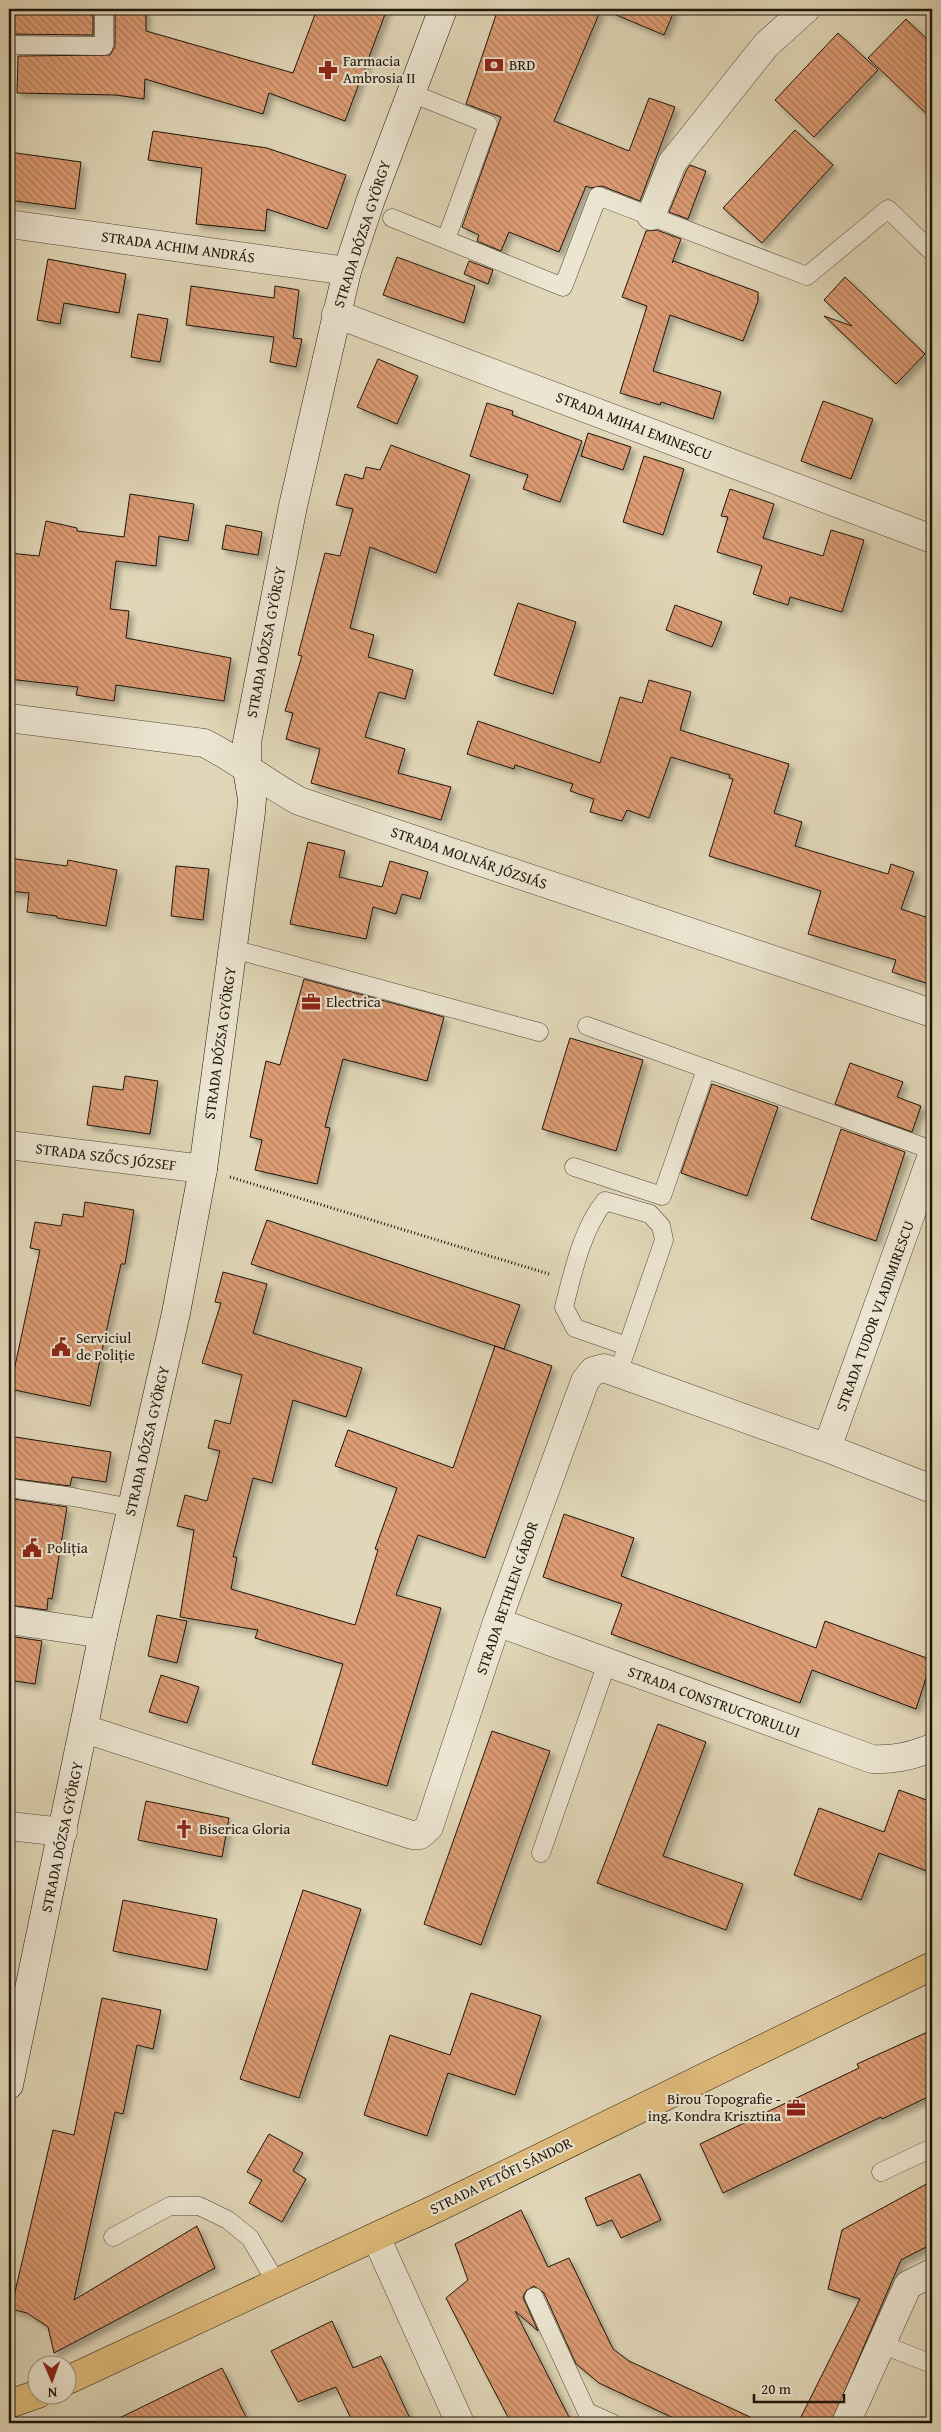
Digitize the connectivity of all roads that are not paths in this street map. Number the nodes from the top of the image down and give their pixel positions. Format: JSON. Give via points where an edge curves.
{"nodes":[{"id":1,"x":104,"y":9,"type":"edge"},
{"id":2,"x":443,"y":9,"type":"edge"},
{"id":3,"x":806,"y":9,"type":"edge"},
{"id":4,"x":9,"y":45,"type":"edge"},
{"id":5,"x":411,"y":93,"type":"junction"},
{"id":6,"x":651,"y":216,"type":"junction"},
{"id":7,"x":392,"y":218,"type":"dead end"},
{"id":8,"x":9,"y":224,"type":"edge"},
{"id":9,"x":446,"y":239,"type":"junction"},
{"id":10,"x":932,"y":252,"type":"edge"},
{"id":11,"x":347,"y":271,"type":"junction"},
{"id":12,"x":336,"y":314,"type":"junction"},
{"id":13,"x":932,"y":539,"type":"edge"},
{"id":14,"x":9,"y":718,"type":"edge"},
{"id":15,"x":247,"y":769,"type":"junction"},
{"id":16,"x":233,"y":948,"type":"junction"},
{"id":17,"x":932,"y":1013,"type":"edge"},
{"id":18,"x":587,"y":1026,"type":"dead end"},
{"id":19,"x":539,"y":1032,"type":"dead end"},
{"id":20,"x":706,"y":1069,"type":"junction"},
{"id":21,"x":9,"y":1145,"type":"edge"},
{"id":22,"x":932,"y":1150,"type":"edge"},
{"id":23,"x":932,"y":1155,"type":"edge"},
{"id":24,"x":574,"y":1167,"type":"dead end"},
{"id":25,"x":203,"y":1169,"type":"junction"},
{"id":26,"x":627,"y":1346,"type":"junction"},
{"id":27,"x":618,"y":1373,"type":"junction"},
{"id":28,"x":828,"y":1448,"type":"junction"},
{"id":29,"x":9,"y":1488,"type":"edge"},
{"id":30,"x":932,"y":1488,"type":"edge"},
{"id":31,"x":132,"y":1508,"type":"junction"},
{"id":32,"x":9,"y":1620,"type":"edge"},
{"id":33,"x":497,"y":1622,"type":"junction"},
{"id":34,"x":103,"y":1634,"type":"junction"},
{"id":35,"x":608,"y":1663,"type":"junction"},
{"id":36,"x":85,"y":1728,"type":"junction"},
{"id":37,"x":932,"y":1748,"type":"edge"},
{"id":38,"x":9,"y":1826,"type":"edge"},
{"id":39,"x":63,"y":1832,"type":"junction"},
{"id":40,"x":540,"y":1853,"type":"dead end"},
{"id":41,"x":932,"y":1966,"type":"edge"},
{"id":42,"x":16,"y":2017,"type":"edge"},
{"id":43,"x":9,"y":2085,"type":"edge"},
{"id":44,"x":932,"y":2148,"type":"edge"},
{"id":45,"x":881,"y":2172,"type":"dead end"},
{"id":46,"x":113,"y":2237,"type":"dead end"},
{"id":47,"x":376,"y":2237,"type":"junction"},
{"id":48,"x":932,"y":2273,"type":"edge"},
{"id":49,"x":276,"y":2282,"type":"junction"},
{"id":50,"x":534,"y":2297,"type":"dead end"},
{"id":51,"x":881,"y":2344,"type":"junction"},
{"id":52,"x":932,"y":2364,"type":"edge"},
{"id":53,"x":78,"y":2375,"type":"edge"},
{"id":54,"x":460,"y":2423,"type":"edge"},
{"id":55,"x":612,"y":2423,"type":"edge"},
{"id":56,"x":846,"y":2423,"type":"edge"}],
"edges":[{"from":1,"to":4,"type":"lane","via":[[104,46]]},
{"from":2,"to":5,"type":"street","name":"STRADA DÓZSA GYÖRGY"},
{"from":3,"to":6,"type":"street","via":[[766,45],[672,163]]},
{"from":5,"to":9,"type":"lane","via":[[488,124]]},
{"from":5,"to":11,"type":"street","name":"STRADA DÓZSA GYÖRGY"},
{"from":6,"to":9,"type":"lane","via":[[598,196],[562,287]]},
{"from":6,"to":10,"type":"lane","via":[[807,276],[888,209]]},
{"from":7,"to":9,"type":"lane"},
{"from":8,"to":11,"type":"street","name":"STRADA ACHIM ANDRÁS"},
{"from":11,"to":12,"type":"street","name":"STRADA DÓZSA GYÖRGY"},
{"from":12,"to":13,"type":"street","name":"STRADA MIHAI EMINESCU"},
{"from":12,"to":15,"type":"street","name":"STRADA DÓZSA GYÖRGY","via":[[254,701],[247,742]]},
{"from":14,"to":15,"type":"street","name":"STRADA MOLNÁR JÓZSIÁS","via":[[204,743]]},
{"from":15,"to":16,"type":"street","name":"STRADA DÓZSA GYÖRGY","via":[[252,799]]},
{"from":15,"to":17,"type":"street","name":"STRADA MOLNÁR JÓZSIÁS","via":[[299,801]]},
{"from":16,"to":19,"type":"lane"},
{"from":16,"to":25,"type":"street","name":"STRADA DÓZSA GYÖRGY"},
{"from":18,"to":20,"type":"lane"},
{"from":20,"to":22,"type":"lane"},
{"from":20,"to":24,"type":"lane","via":[[662,1196]]},
{"from":21,"to":25,"type":"street","name":"STRADA SZŐCS JÓZSEF"},
{"from":23,"to":28,"type":"street","name":"STRADA TUDOR VLADIMIRESCU"},
{"from":25,"to":31,"type":"street","name":"STRADA DÓZSA GYÖRGY","via":[[176,1314]]},
{"from":26,"to":26,"type":"lane","via":[[664,1240],[662,1226],[650,1214],[605,1201],[594,1214],[564,1307],[575,1328]]},
{"from":26,"to":27,"type":"lane"},
{"from":27,"to":28,"type":"street","name":"STRADA BETHLEN GÁBOR"},
{"from":27,"to":33,"type":"street","name":"STRADA BETHLEN GÁBOR","via":[[604,1368],[593,1371],[585,1381]]},
{"from":28,"to":30,"type":"street","name":"STRADA BETHLEN GÁBOR"},
{"from":29,"to":31,"type":"lane"},
{"from":31,"to":34,"type":"street","name":"STRADA DÓZSA GYÖRGY"},
{"from":32,"to":34,"type":"street"},
{"from":33,"to":35,"type":"street","name":"STRADA CONSTRUCTORULUI"},
{"from":33,"to":36,"type":"street","name":"STRADA BETHLEN GÁBOR","via":[[429,1826],[420,1835]]},
{"from":34,"to":36,"type":"street","name":"STRADA DÓZSA GYÖRGY"},
{"from":35,"to":37,"type":"street","name":"STRADA CONSTRUCTORULUI","via":[[872,1758],[893,1760]]},
{"from":35,"to":40,"type":"lane"},
{"from":36,"to":39,"type":"street","name":"STRADA DÓZSA GYÖRGY"},
{"from":38,"to":39,"type":"street"},
{"from":39,"to":42,"type":"street","name":"STRADA DÓZSA GYÖRGY"},
{"from":41,"to":47,"type":"main road","name":"STRADA PETŐFI SÁNDOR"},
{"from":42,"to":43,"type":"street","name":"STRADA DÓZSA GYÖRGY"},
{"from":44,"to":45,"type":"lane"},
{"from":46,"to":49,"type":"lane","via":[[170,2206],[199,2206],[228,2220],[250,2238]]},
{"from":47,"to":49,"type":"main road","name":"STRADA PETŐFI SÁNDOR"},
{"from":47,"to":54,"type":"street"},
{"from":48,"to":51,"type":"street","via":[[908,2285]]},
{"from":49,"to":53,"type":"main road","name":"STRADA PETŐFI SÁNDOR"},
{"from":50,"to":55,"type":"lane","via":[[587,2412]]},
{"from":51,"to":52,"type":"lane"},
{"from":51,"to":56,"type":"street"}]}
